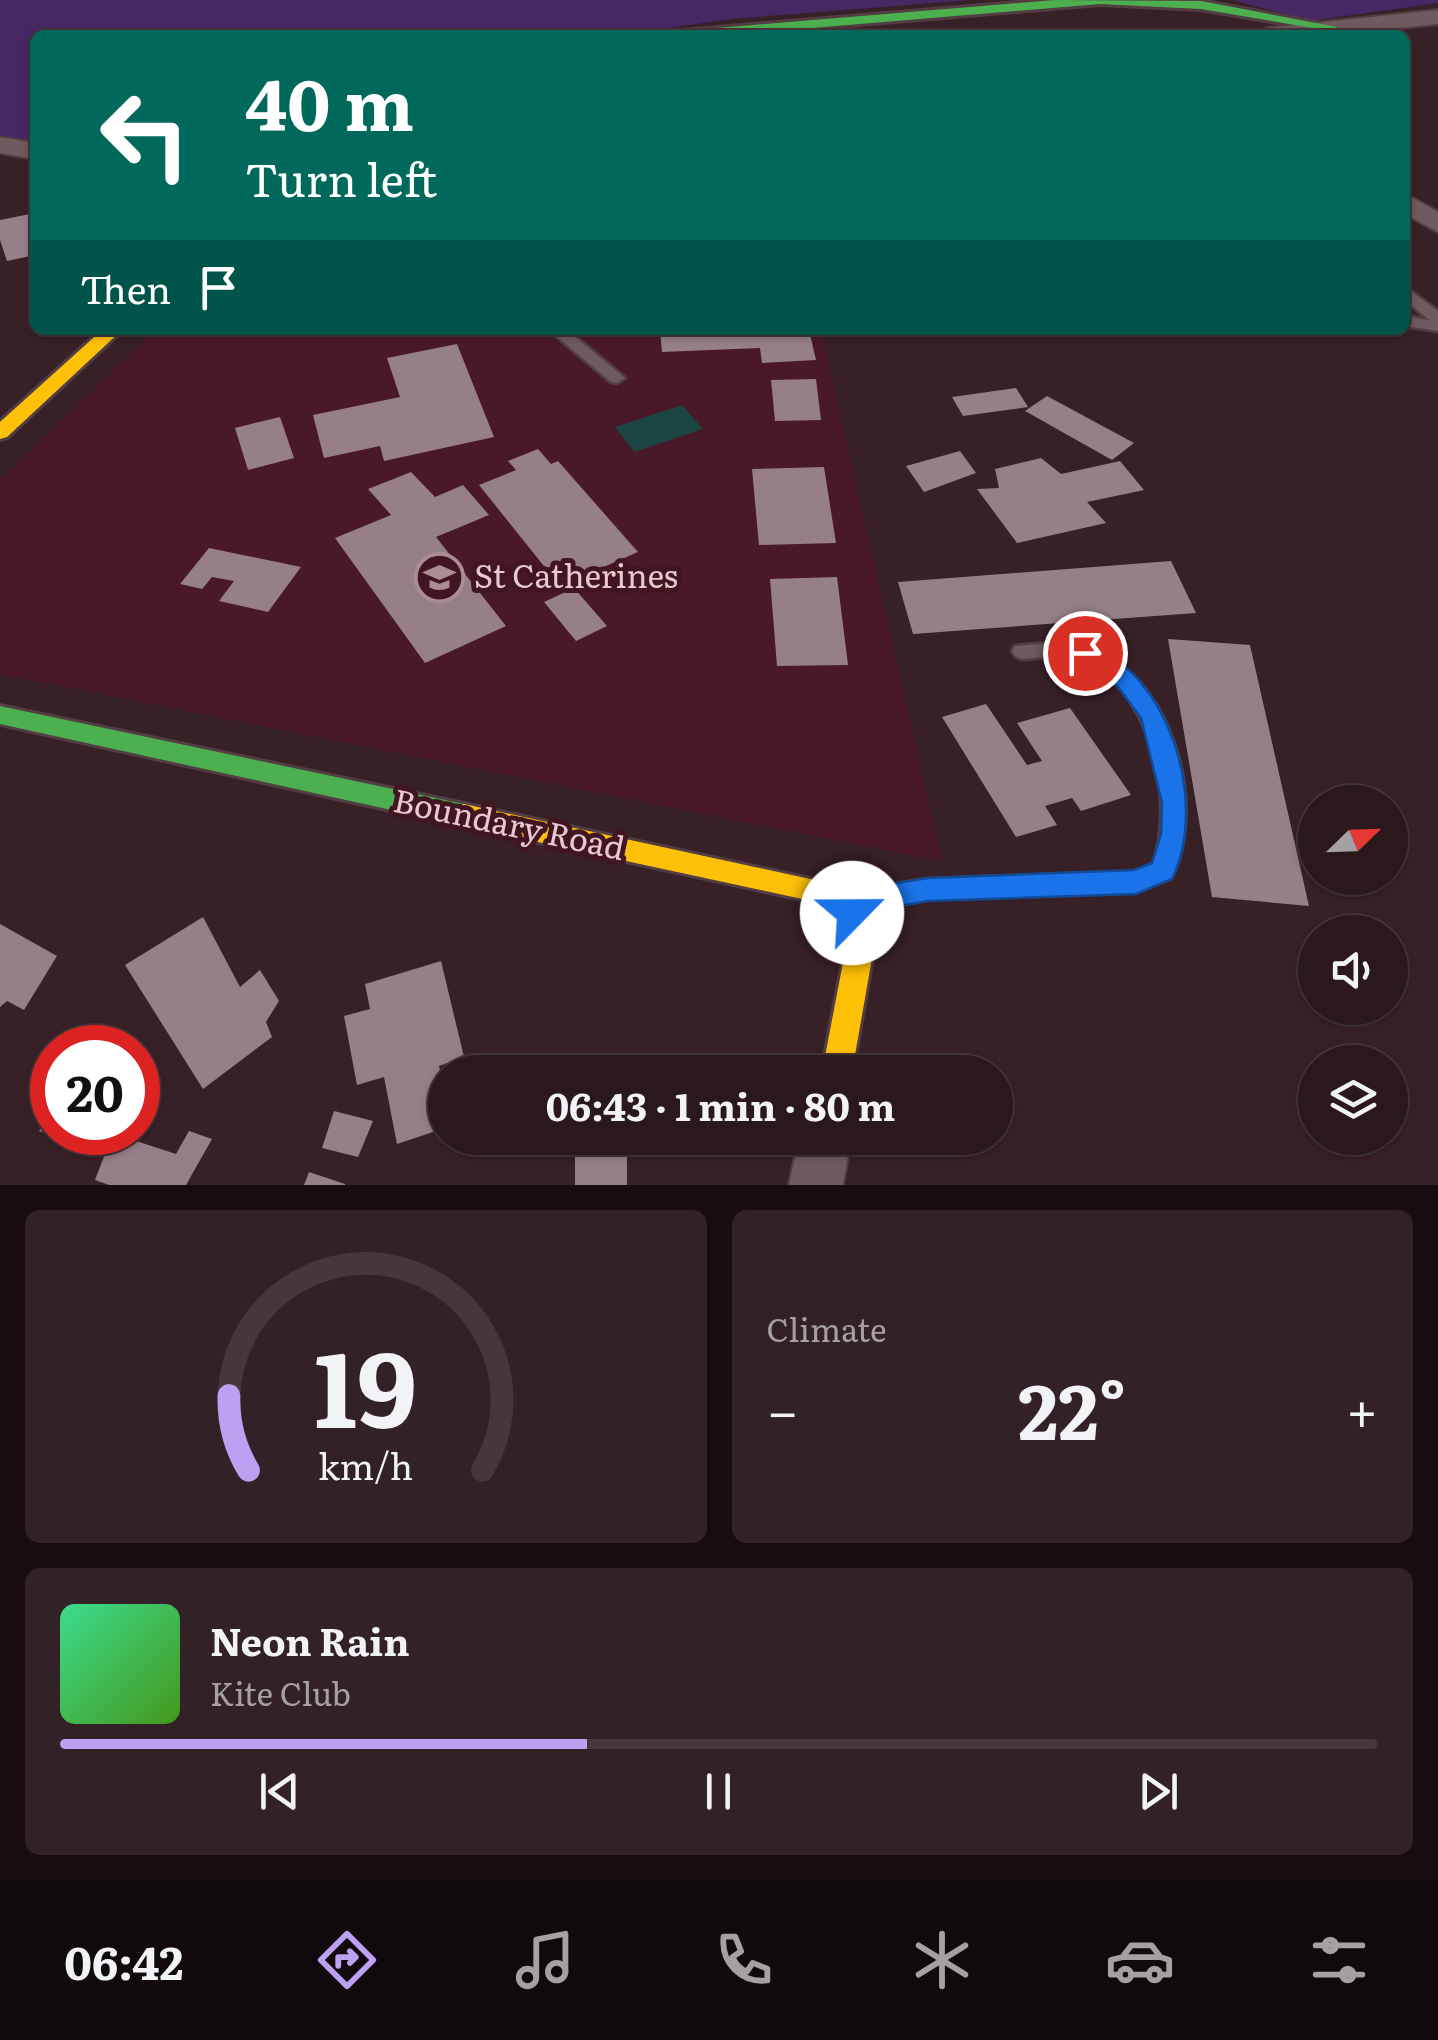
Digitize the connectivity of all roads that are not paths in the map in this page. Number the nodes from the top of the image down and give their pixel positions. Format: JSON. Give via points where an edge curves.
{"nodes":[{"id":1,"x":1438,"y":18,"type":"edge"},
{"id":2,"x":1330,"y":27,"type":"junction"},
{"id":3,"x":740,"y":30,"type":"edge"},
{"id":4,"x":1306,"y":30,"type":"edge"},
{"id":5,"x":0,"y":145,"type":"edge"},
{"id":6,"x":30,"y":149,"type":"edge"},
{"id":7,"x":1410,"y":297,"type":"edge"},
{"id":8,"x":1410,"y":321,"type":"edge"},
{"id":9,"x":1438,"y":323,"type":"edge"},
{"id":10,"x":107,"y":335,"type":"edge"},
{"id":11,"x":562,"y":335,"type":"edge"},
{"id":12,"x":617,"y":378,"type":"dead end"},
{"id":13,"x":0,"y":433,"type":"edge"},
{"id":14,"x":1022,"y":651,"type":"dead end"},
{"id":15,"x":0,"y":715,"type":"edge"},
{"id":16,"x":852,"y":913,"type":"junction"},
{"id":17,"x":840,"y":1055,"type":"edge"},
{"id":18,"x":822,"y":1155,"type":"edge"},
{"id":19,"x":816,"y":1185,"type":"edge"}],
"edges":[{"from":1,"to":2,"type":"street"},
{"from":2,"to":3,"type":"street","via":[[1201,5],[1100,0]]},
{"from":2,"to":4,"type":"street"},
{"from":5,"to":6,"type":"street"},
{"from":7,"to":9,"type":"lane"},
{"from":8,"to":9,"type":"lane"},
{"from":10,"to":13,"type":"street"},
{"from":11,"to":12,"type":"lane"},
{"from":14,"to":16,"type":"lane","via":[[1085,653],[1126,681],[1152,715],[1175,803],[1175,834],[1163,870],[1136,882],[928,890],[890,896]]},
{"from":15,"to":16,"type":"street","name":"Boundary Road","via":[[823,892]]},
{"from":16,"to":17,"type":"street","via":[[860,947]]},
{"from":18,"to":19,"type":"street"}]}
